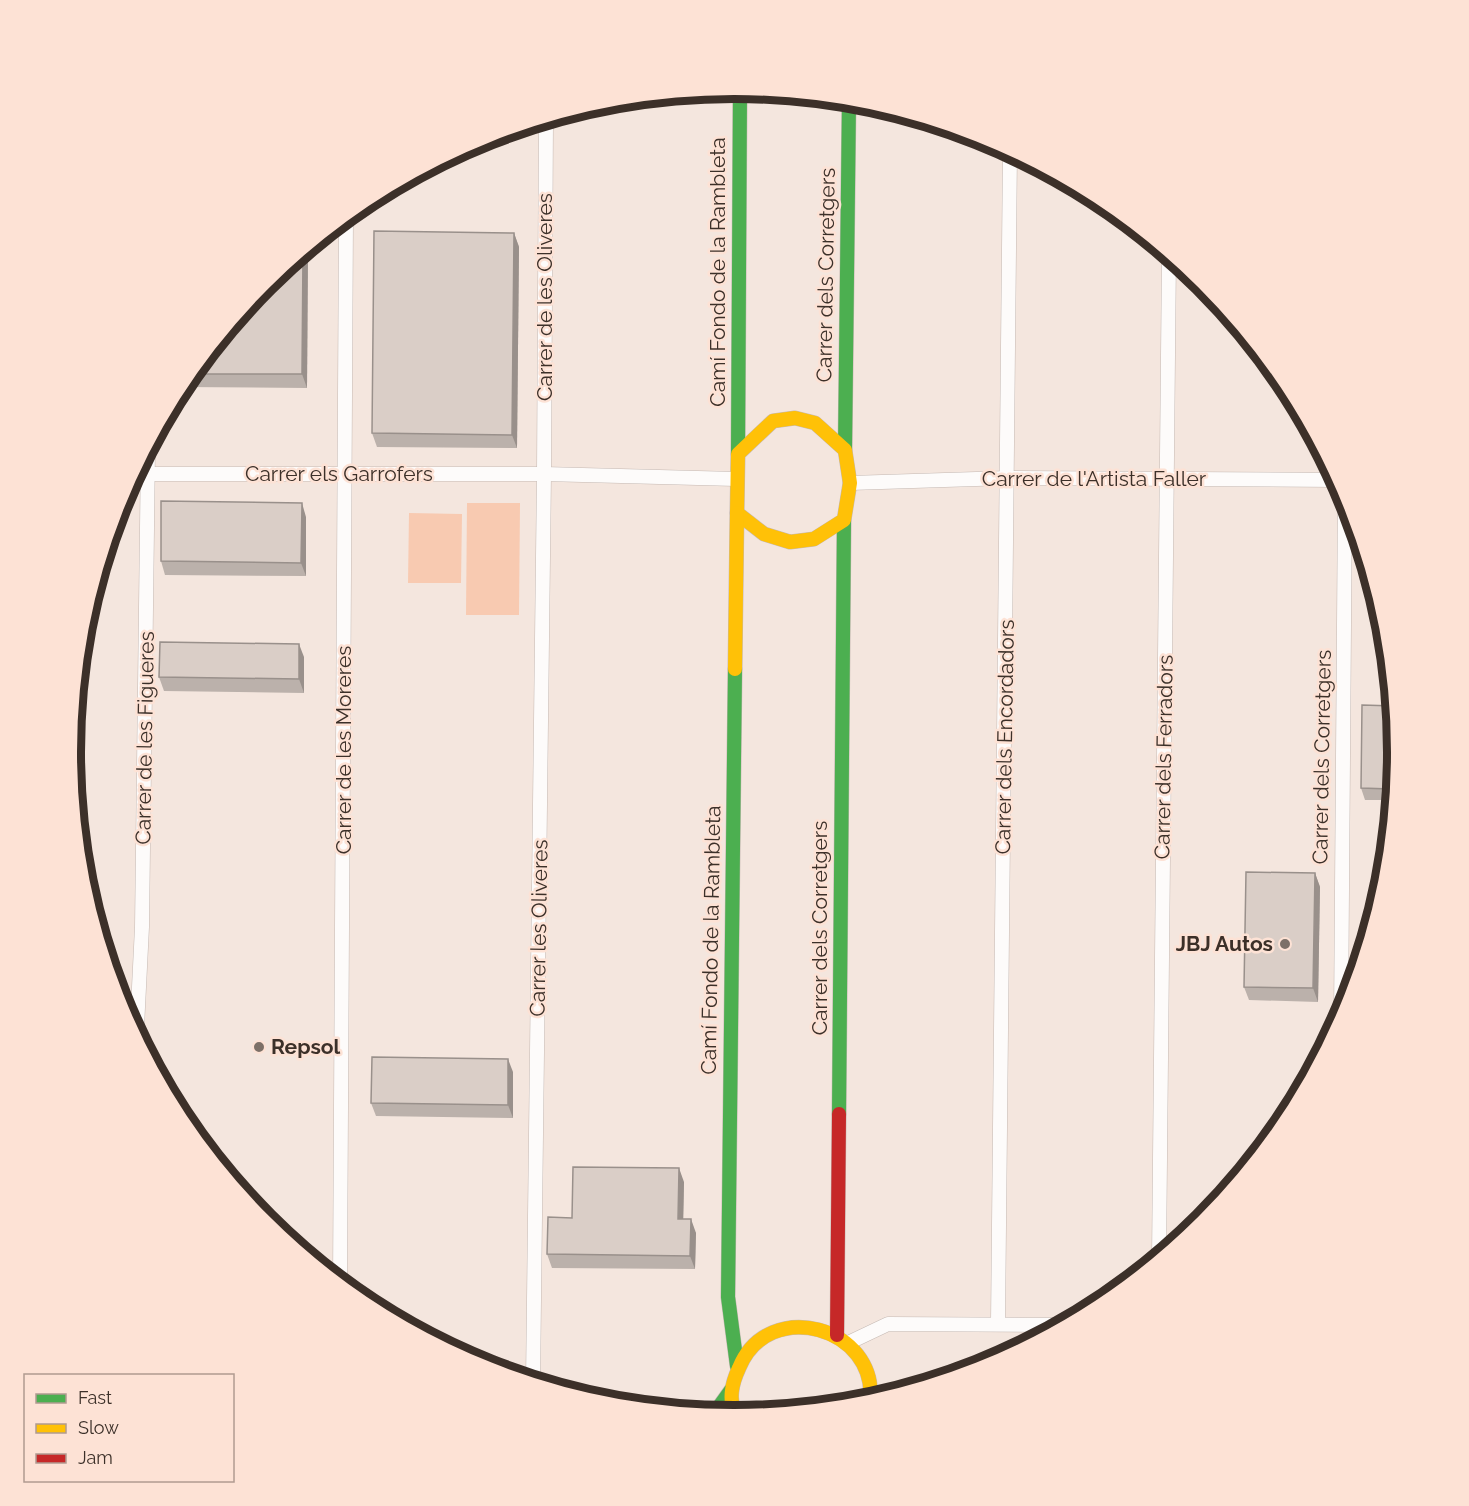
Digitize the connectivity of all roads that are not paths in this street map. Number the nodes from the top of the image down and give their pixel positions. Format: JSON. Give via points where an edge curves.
{"nodes":[{"id":1,"x":740,"y":99,"type":"edge"},
{"id":2,"x":849,"y":110,"type":"edge"},
{"id":3,"x":546,"y":128,"type":"edge"},
{"id":4,"x":1010,"y":161,"type":"edge"},
{"id":5,"x":346,"y":228,"type":"edge"},
{"id":6,"x":1169,"y":266,"type":"edge"},
{"id":7,"x":845,"y":450,"type":"junction"},
{"id":8,"x":738,"y":454,"type":"junction"},
{"id":9,"x":144,"y":474,"type":"edge"},
{"id":10,"x":346,"y":474,"type":"junction"},
{"id":11,"x":544,"y":474,"type":"junction"},
{"id":12,"x":736,"y":478,"type":"junction"},
{"id":13,"x":1008,"y":478,"type":"junction"},
{"id":14,"x":1167,"y":479,"type":"junction"},
{"id":15,"x":141,"y":480,"type":"edge"},
{"id":16,"x":1328,"y":480,"type":"edge"},
{"id":17,"x":850,"y":483,"type":"junction"},
{"id":18,"x":737,"y":513,"type":"junction"},
{"id":19,"x":844,"y":520,"type":"junction"},
{"id":20,"x":1345,"y":521,"type":"edge"},
{"id":21,"x":1341,"y":994,"type":"edge"},
{"id":22,"x":136,"y":1014,"type":"edge"},
{"id":23,"x":1159,"y":1249,"type":"edge"},
{"id":24,"x":340,"y":1264,"type":"junction"},
{"id":25,"x":336,"y":1270,"type":"edge"},
{"id":26,"x":340,"y":1273,"type":"edge"},
{"id":27,"x":998,"y":1323,"type":"junction"},
{"id":28,"x":1051,"y":1325,"type":"edge"},
{"id":29,"x":843,"y":1339,"type":"junction"},
{"id":30,"x":737,"y":1366,"type":"junction"},
{"id":31,"x":533,"y":1375,"type":"edge"},
{"id":32,"x":868,"y":1375,"type":"junction"},
{"id":33,"x":731,"y":1390,"type":"junction"},
{"id":34,"x":881,"y":1390,"type":"dead end"},
{"id":35,"x":869,"y":1392,"type":"edge"},
{"id":36,"x":720,"y":1406,"type":"edge"},
{"id":37,"x":733,"y":1406,"type":"edge"}],
"edges":[{"from":1,"to":8,"type":"street","name":"Camí Fondo de la Rambleta"},
{"from":2,"to":7,"type":"street","name":"Carrer dels Corretgers"},
{"from":3,"to":11,"type":"street","name":"Carrer de les Oliveres"},
{"from":4,"to":13,"type":"street","name":"Carrer dels Encordadors"},
{"from":5,"to":10,"type":"street","name":"Carrer de les Moreres"},
{"from":6,"to":14,"type":"street","name":"Carrer dels Ferradors"},
{"from":7,"to":8,"type":"street","via":[[815,423],[795,418],[773,421]]},
{"from":7,"to":17,"type":"street"},
{"from":8,"to":12,"type":"street"},
{"from":9,"to":10,"type":"street","name":"Carrer els Garrofers"},
{"from":10,"to":11,"type":"street","name":"Carrer els Garrofers"},
{"from":10,"to":24,"type":"street","name":"Carrer de les Moreres"},
{"from":11,"to":12,"type":"street","name":"Carrer els Garrofers"},
{"from":11,"to":31,"type":"street","name":"Carrer les Oliveres"},
{"from":12,"to":18,"type":"street"},
{"from":13,"to":14,"type":"street","name":"Carrer de l'Artista Faller"},
{"from":13,"to":17,"type":"street","name":"Carrer de l'Artista Faller"},
{"from":13,"to":27,"type":"street","name":"Carrer dels Encordadors"},
{"from":14,"to":16,"type":"street","name":"Carrer de l'Artista Faller"},
{"from":14,"to":23,"type":"street","name":"Carrer dels Ferradors"},
{"from":15,"to":22,"type":"street","name":"Carrer de les Figueres","via":[[142,927]]},
{"from":17,"to":19,"type":"street"},
{"from":18,"to":19,"type":"street","via":[[764,534],[790,542],[814,539]]},
{"from":18,"to":30,"type":"street","name":"Camí Fondo de la Rambleta","via":[[728,1297]]},
{"from":19,"to":29,"type":"street","name":"Carrer dels Corretgers"},
{"from":20,"to":21,"type":"street","name":"Carrer dels Corretgers"},
{"from":24,"to":25,"type":"street"},
{"from":24,"to":26,"type":"street","name":"Carrer de les Moreres"},
{"from":27,"to":28,"type":"street"},
{"from":27,"to":29,"type":"street","via":[[888,1324]]},
{"from":29,"to":30,"type":"street","via":[[815,1326],[777,1329],[756,1341]]},
{"from":29,"to":32,"type":"street","via":[[863,1362]]},
{"from":30,"to":33,"type":"street"},
{"from":32,"to":34,"type":"street"},
{"from":32,"to":35,"type":"street"},
{"from":33,"to":36,"type":"street"},
{"from":33,"to":37,"type":"street"}]}
